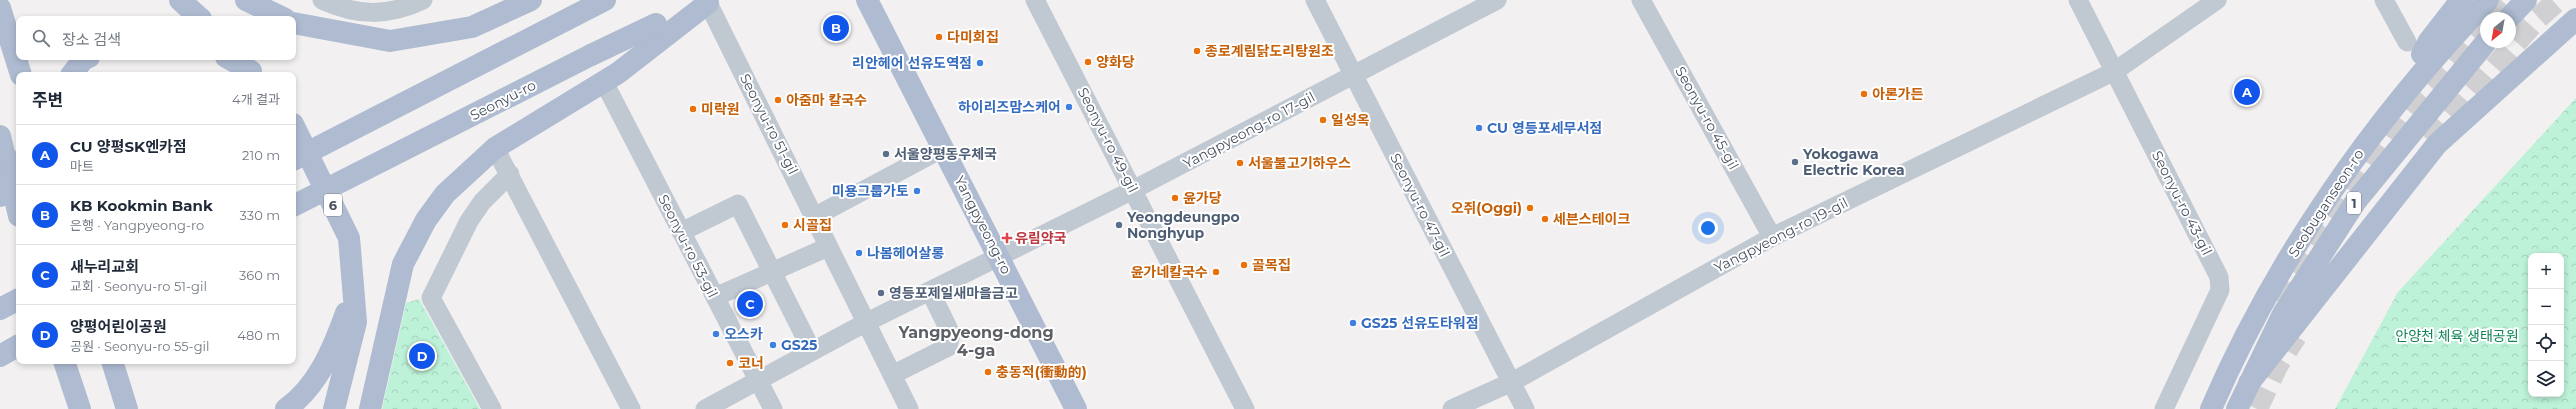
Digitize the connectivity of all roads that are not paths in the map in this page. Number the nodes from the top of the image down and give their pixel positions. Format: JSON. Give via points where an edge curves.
{"nodes":[{"id":1,"x":180,"y":0,"type":"edge"},
{"id":2,"x":246,"y":0,"type":"edge"},
{"id":3,"x":322,"y":0,"type":"edge"},
{"id":4,"x":423,"y":0,"type":"edge"},
{"id":5,"x":531,"y":0,"type":"edge"},
{"id":6,"x":605,"y":0,"type":"edge"},
{"id":7,"x":867,"y":0,"type":"edge"},
{"id":8,"x":1035,"y":0,"type":"edge"},
{"id":9,"x":1315,"y":0,"type":"edge"},
{"id":10,"x":1497,"y":0,"type":"edge"},
{"id":11,"x":1641,"y":0,"type":"edge"},
{"id":12,"x":2078,"y":0,"type":"edge"},
{"id":13,"x":2217,"y":0,"type":"edge"},
{"id":14,"x":2384,"y":0,"type":"edge"},
{"id":15,"x":2461,"y":0,"type":"edge"},
{"id":16,"x":2488,"y":0,"type":"edge"},
{"id":17,"x":2526,"y":0,"type":"edge"},
{"id":18,"x":712,"y":1,"type":"edge"},
{"id":19,"x":0,"y":8,"type":"edge"},
{"id":20,"x":2514,"y":12,"type":"edge"},
{"id":21,"x":198,"y":16,"type":"edge"},
{"id":22,"x":279,"y":16,"type":"edge"},
{"id":23,"x":2576,"y":19,"type":"edge"},
{"id":24,"x":296,"y":24,"type":"edge"},
{"id":25,"x":2407,"y":42,"type":"dead end"},
{"id":26,"x":2481,"y":48,"type":"edge"},
{"id":27,"x":16,"y":59,"type":"edge"},
{"id":28,"x":16,"y":60,"type":"edge"},
{"id":29,"x":83,"y":60,"type":"edge"},
{"id":30,"x":232,"y":60,"type":"edge"},
{"id":31,"x":248,"y":68,"type":"edge"},
{"id":32,"x":2115,"y":71,"type":"junction"},
{"id":33,"x":20,"y":72,"type":"edge"},
{"id":34,"x":73,"y":72,"type":"edge"},
{"id":35,"x":1354,"y":75,"type":"junction"},
{"id":36,"x":604,"y":82,"type":"junction"},
{"id":37,"x":2393,"y":110,"type":"junction"},
{"id":38,"x":296,"y":130,"type":"edge"},
{"id":39,"x":0,"y":136,"type":"edge"},
{"id":40,"x":495,"y":148,"type":"junction"},
{"id":41,"x":943,"y":148,"type":"junction"},
{"id":42,"x":296,"y":158,"type":"edge"},
{"id":43,"x":16,"y":167,"type":"edge"},
{"id":44,"x":0,"y":174,"type":"edge"},
{"id":45,"x":510,"y":174,"type":"junction"},
{"id":46,"x":1133,"y":190,"type":"junction"},
{"id":47,"x":0,"y":196,"type":"edge"},
{"id":48,"x":16,"y":203,"type":"edge"},
{"id":49,"x":296,"y":204,"type":"edge"},
{"id":50,"x":814,"y":217,"type":"junction"},
{"id":51,"x":16,"y":220,"type":"edge"},
{"id":52,"x":681,"y":232,"type":"junction"},
{"id":53,"x":1772,"y":237,"type":"junction"},
{"id":54,"x":828,"y":246,"type":"junction"},
{"id":55,"x":999,"y":258,"type":"junction"},
{"id":56,"x":771,"y":271,"type":"junction"},
{"id":57,"x":355,"y":291,"type":"junction"},
{"id":58,"x":930,"y":291,"type":"junction"},
{"id":59,"x":715,"y":297,"type":"junction"},
{"id":60,"x":16,"y":301,"type":"edge"},
{"id":61,"x":0,"y":309,"type":"edge"},
{"id":62,"x":865,"y":323,"type":"junction"},
{"id":63,"x":16,"y":348,"type":"edge"},
{"id":64,"x":812,"y":351,"type":"junction"},
{"id":65,"x":0,"y":356,"type":"edge"},
{"id":66,"x":65,"y":364,"type":"edge"},
{"id":67,"x":113,"y":364,"type":"edge"},
{"id":68,"x":892,"y":375,"type":"junction"},
{"id":69,"x":758,"y":380,"type":"junction"},
{"id":70,"x":1512,"y":382,"type":"junction"},
{"id":71,"x":2249,"y":383,"type":"junction"},
{"id":72,"x":80,"y":409,"type":"edge"},
{"id":73,"x":127,"y":409,"type":"edge"},
{"id":74,"x":286,"y":409,"type":"edge"},
{"id":75,"x":334,"y":409,"type":"edge"},
{"id":76,"x":370,"y":409,"type":"edge"},
{"id":77,"x":492,"y":409,"type":"edge"},
{"id":78,"x":632,"y":409,"type":"edge"},
{"id":79,"x":705,"y":409,"type":"edge"},
{"id":80,"x":773,"y":409,"type":"edge"},
{"id":81,"x":909,"y":409,"type":"edge"},
{"id":82,"x":1076,"y":409,"type":"edge"},
{"id":83,"x":1245,"y":409,"type":"edge"},
{"id":84,"x":1452,"y":409,"type":"edge"},
{"id":85,"x":1525,"y":409,"type":"edge"},
{"id":86,"x":2164,"y":409,"type":"edge"},
{"id":87,"x":2211,"y":409,"type":"edge"},
{"id":88,"x":2237,"y":409,"type":"edge"}],
"edges":[{"from":1,"to":21,"type":"main road"},
{"from":2,"to":22,"type":"main road"},
{"from":3,"to":4,"type":"street","via":[[365,13],[396,12]]},
{"from":5,"to":24,"type":"main road","via":[[472,27],[390,41]]},
{"from":6,"to":42,"type":"main road","bridge":true},
{"from":7,"to":41,"type":"main road","name":"Yangpyeong-ro"},
{"from":8,"to":46,"type":"street","name":"Seonyu-ro 49-gil"},
{"from":9,"to":35,"type":"street","name":"Seonyu-ro 47-gil"},
{"from":10,"to":35,"type":"street","name":"Yangpyeong-ro 17-gil"},
{"from":11,"to":53,"type":"street","name":"Seonyu-ro 45-gil"},
{"from":12,"to":32,"type":"street","name":"Seonyu-ro 43-gil"},
{"from":13,"to":32,"type":"street","name":"Yangpyeong-ro 19-gil"},
{"from":14,"to":25,"type":"street"},
{"from":15,"to":37,"type":"main road","via":[[2429,41]]},
{"from":16,"to":37,"type":"main road","name":"Seobuganseon-ro","number":"1","via":[[2446,43]]},
{"from":17,"to":20,"type":"main road"},
{"from":18,"to":36,"type":"main road"},
{"from":18,"to":49,"type":"main road","name":"Seonyu-ro","bridge":true,"via":[[589,56]]},
{"from":18,"to":50,"type":"street","name":"Seonyu-ro 51-gil"},
{"from":19,"to":27,"type":"main road"},
{"from":23,"to":71,"type":"main road","via":[[2437,144]]},
{"from":26,"to":71,"type":"main road","name":"Seobuganseon-ro","number":"1","via":[[2356,201],[2283,314]]},
{"from":28,"to":33,"type":"main road"},
{"from":29,"to":34,"type":"main road"},
{"from":30,"to":31,"type":"main road"},
{"from":32,"to":53,"type":"street","name":"Yangpyeong-ro 19-gil"},
{"from":32,"to":86,"type":"street","name":"Seonyu-ro 43-gil","via":[[2219,277],[2220,290]]},
{"from":35,"to":46,"type":"street","name":"Yangpyeong-ro 17-gil"},
{"from":35,"to":70,"type":"street","name":"Seonyu-ro 47-gil"},
{"from":36,"to":40,"type":"main road"},
{"from":36,"to":52,"type":"street","name":"Seonyu-ro 53-gil"},
{"from":37,"to":87,"type":"main road","name":"Seobuganseon-ro","number":"1","via":[[2348,165],[2273,286]]},
{"from":38,"to":57,"type":"main road","number":"6","via":[[349,238]]},
{"from":39,"to":48,"type":"main road"},
{"from":40,"to":45,"type":"street"},
{"from":40,"to":76,"type":"main road","via":[[445,194],[426,220],[403,264]]},
{"from":41,"to":50,"type":"street"},
{"from":41,"to":55,"type":"main road","name":"Yangpyeong-ro"},
{"from":43,"to":47,"type":"main road","bridge":true},
{"from":44,"to":51,"type":"main road"},
{"from":45,"to":77,"type":"street","via":[[482,202],[469,221],[431,298]]},
{"from":45,"to":78,"type":"street"},
{"from":46,"to":55,"type":"street","name":"Yangpyeong-ro 17-gil"},
{"from":46,"to":83,"type":"street","name":"Seonyu-ro 49-gil"},
{"from":50,"to":54,"type":"street","name":"Seonyu-ro 51-gil"},
{"from":52,"to":56,"type":"street","via":[[738,204]]},
{"from":52,"to":59,"type":"street","name":"Seonyu-ro 53-gil"},
{"from":53,"to":70,"type":"street","name":"Yangpyeong-ro 19-gil"},
{"from":54,"to":56,"type":"street"},
{"from":54,"to":62,"type":"street","name":"Seonyu-ro 51-gil"},
{"from":55,"to":58,"type":"street","name":"Yangpyeong-ro 17-gil"},
{"from":55,"to":82,"type":"main road","name":"Yangpyeong-ro"},
{"from":56,"to":59,"type":"street"},
{"from":56,"to":64,"type":"street"},
{"from":57,"to":74,"type":"main road","via":[[335,344],[319,374],[298,400]]},
{"from":57,"to":75,"type":"main road","number":"6","via":[[356,322]]},
{"from":58,"to":62,"type":"street","name":"Yangpyeong-ro 17-gil"},
{"from":58,"to":68,"type":"street","via":[[950,334],[948,346]]},
{"from":59,"to":69,"type":"street","name":"Seonyu-ro 53-gil"},
{"from":60,"to":61,"type":"main road"},
{"from":62,"to":64,"type":"street","name":"Yangpyeong-ro 17-gil"},
{"from":62,"to":68,"type":"street","name":"Seonyu-ro 51-gil"},
{"from":63,"to":65,"type":"main road"},
{"from":64,"to":69,"type":"street","name":"Yangpyeong-ro 17-gil"},
{"from":66,"to":72,"type":"main road"},
{"from":67,"to":73,"type":"main road"},
{"from":68,"to":81,"type":"street","name":"Seonyu-ro 51-gil"},
{"from":69,"to":79,"type":"street","name":"Yangpyeong-ro 17-gil"},
{"from":69,"to":80,"type":"street","name":"Seonyu-ro 53-gil"},
{"from":70,"to":84,"type":"street","name":"Yangpyeong-ro 19-gil"},
{"from":70,"to":85,"type":"street","name":"Seonyu-ro 47-gil"},
{"from":71,"to":88,"type":"main road","name":"Seobuganseon-ro","number":"1"}]}
